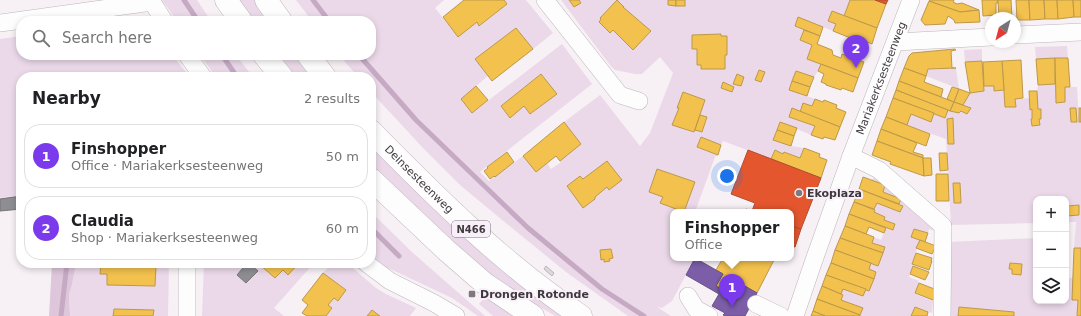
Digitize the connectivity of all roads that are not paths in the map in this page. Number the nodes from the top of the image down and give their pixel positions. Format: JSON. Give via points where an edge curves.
{"nodes":[{"id":1,"x":226,"y":0,"type":"edge"},
{"id":2,"x":266,"y":0,"type":"edge"},
{"id":3,"x":545,"y":0,"type":"edge"},
{"id":4,"x":912,"y":0,"type":"edge"},
{"id":5,"x":151,"y":1,"type":"edge"},
{"id":6,"x":48,"y":16,"type":"edge"},
{"id":7,"x":161,"y":16,"type":"edge"},
{"id":8,"x":237,"y":16,"type":"edge"},
{"id":9,"x":277,"y":16,"type":"edge"},
{"id":10,"x":16,"y":21,"type":"edge"},
{"id":11,"x":0,"y":23,"type":"edge"},
{"id":12,"x":1081,"y":32,"type":"edge"},
{"id":13,"x":1021,"y":36,"type":"edge"},
{"id":14,"x":985,"y":37,"type":"edge"},
{"id":15,"x":896,"y":42,"type":"junction"},
{"id":16,"x":191,"y":60,"type":"edge"},
{"id":17,"x":268,"y":60,"type":"edge"},
{"id":18,"x":312,"y":60,"type":"edge"},
{"id":19,"x":199,"y":72,"type":"edge"},
{"id":20,"x":278,"y":72,"type":"edge"},
{"id":21,"x":321,"y":72,"type":"edge"},
{"id":22,"x":639,"y":101,"type":"dead end"},
{"id":23,"x":376,"y":136,"type":"edge"},
{"id":24,"x":851,"y":156,"type":"junction"},
{"id":25,"x":376,"y":184,"type":"edge"},
{"id":26,"x":813,"y":263,"type":"junction"},
{"id":27,"x":187,"y":268,"type":"edge"},
{"id":28,"x":373,"y":268,"type":"edge"},
{"id":29,"x":688,"y":296,"type":"dead end"},
{"id":30,"x":756,"y":304,"type":"dead end"},
{"id":31,"x":187,"y":316,"type":"edge"},
{"id":32,"x":456,"y":316,"type":"edge"},
{"id":33,"x":533,"y":316,"type":"edge"},
{"id":34,"x":581,"y":316,"type":"edge"},
{"id":35,"x":709,"y":316,"type":"edge"},
{"id":36,"x":781,"y":316,"type":"edge"},
{"id":37,"x":784,"y":316,"type":"edge"},
{"id":38,"x":796,"y":316,"type":"edge"},
{"id":39,"x":942,"y":316,"type":"edge"}],
"edges":[{"from":1,"to":8,"type":"highway"},
{"from":2,"to":9,"type":"highway"},
{"from":3,"to":22,"type":"street","via":[[620,95]]},
{"from":4,"to":15,"type":"street","name":"Mariakerksesteenweg"},
{"from":5,"to":6,"type":"street"},
{"from":5,"to":7,"type":"street"},
{"from":10,"to":11,"type":"street"},
{"from":12,"to":13,"type":"street"},
{"from":14,"to":15,"type":"street"},
{"from":15,"to":24,"type":"street","name":"Mariakerksesteenweg"},
{"from":16,"to":19,"type":"street"},
{"from":17,"to":20,"type":"highway"},
{"from":18,"to":21,"type":"highway"},
{"from":23,"to":34,"type":"highway","name":"Deinsesteenweg","number":"N466","via":[[474,232],[519,270]]},
{"from":24,"to":26,"type":"street","name":"Mariakerksesteenweg"},
{"from":24,"to":39,"type":"street","via":[[879,170],[943,226]]},
{"from":25,"to":33,"type":"highway","number":"N466","via":[[484,283]]},
{"from":26,"to":37,"type":"street","name":"Mariakerksesteenweg"},
{"from":26,"to":38,"type":"street","name":"Mariakerksesteenweg"},
{"from":27,"to":31,"type":"street"},
{"from":28,"to":32,"type":"street","via":[[390,281]]},
{"from":29,"to":35,"type":"street","via":[[696,309]]},
{"from":30,"to":36,"type":"street"}]}
